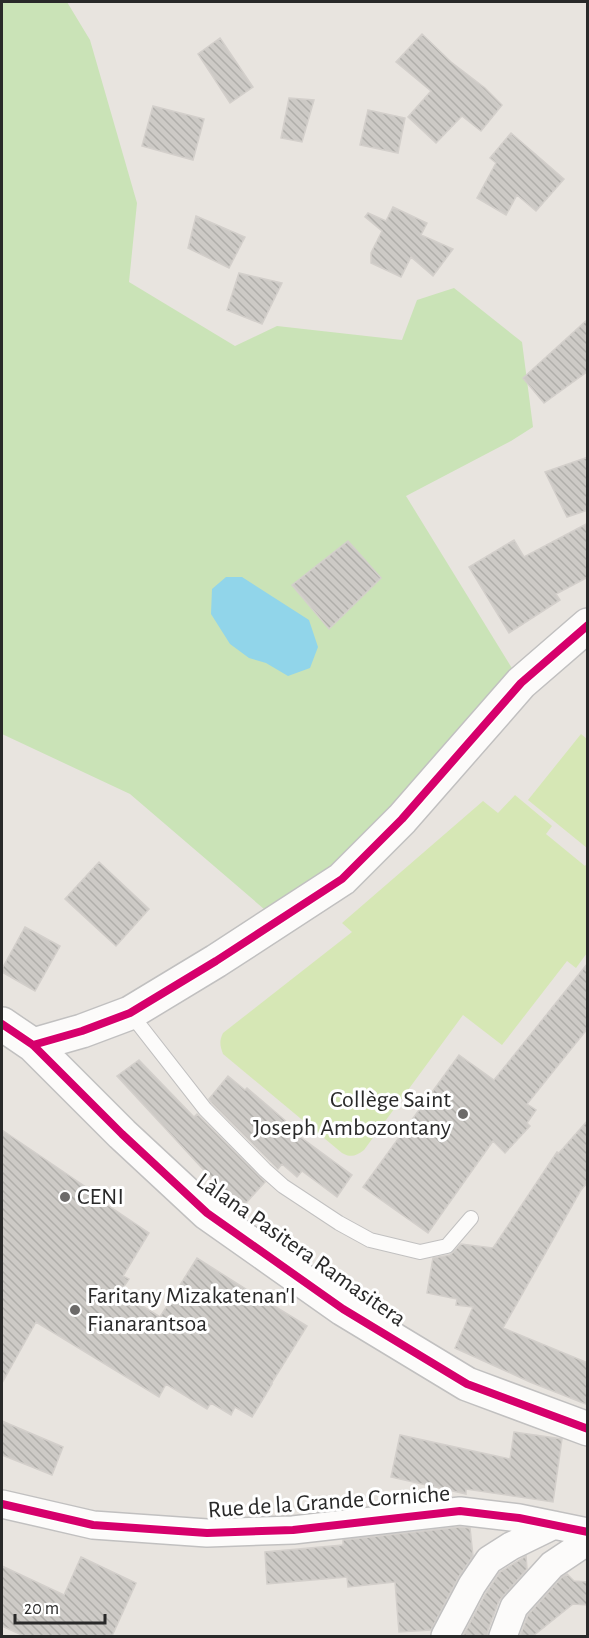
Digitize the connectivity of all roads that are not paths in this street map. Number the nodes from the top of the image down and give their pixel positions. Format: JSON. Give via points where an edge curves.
{"nodes":[{"id":1,"x":588,"y":625,"type":"edge"},
{"id":2,"x":130,"y":1013,"type":"junction"},
{"id":3,"x":2,"y":1024,"type":"edge"},
{"id":4,"x":33,"y":1045,"type":"junction"},
{"id":5,"x":471,"y":1218,"type":"dead end"},
{"id":6,"x":588,"y":1429,"type":"edge"},
{"id":7,"x":2,"y":1504,"type":"edge"},
{"id":8,"x":554,"y":1525,"type":"junction"},
{"id":9,"x":588,"y":1532,"type":"edge"},
{"id":10,"x":588,"y":1541,"type":"edge"},
{"id":11,"x":445,"y":1636,"type":"edge"},
{"id":12,"x":503,"y":1636,"type":"edge"}],
"edges":[{"from":1,"to":2,"type":"street","via":[[521,683],[402,819],[342,879]]},
{"from":2,"to":4,"type":"street"},
{"from":2,"to":5,"type":"lane","via":[[205,1109],[265,1170],[339,1223],[370,1240],[420,1252],[447,1246]]},
{"from":3,"to":4,"type":"street","name":"Làlana Pasitera Ramasitera"},
{"from":4,"to":6,"type":"street","name":"Làlana Pasitera Ramasitera","via":[[207,1214],[343,1309],[467,1384]]},
{"from":7,"to":8,"type":"street","name":"Rue de la Grande Corniche","via":[[93,1525],[207,1533],[293,1530],[460,1511]]},
{"from":8,"to":9,"type":"street","name":"Rue de la Grande Corniche"},
{"from":8,"to":11,"type":"street","via":[[489,1560]]},
{"from":10,"to":12,"type":"street","via":[[552,1564],[514,1607]]}]}
